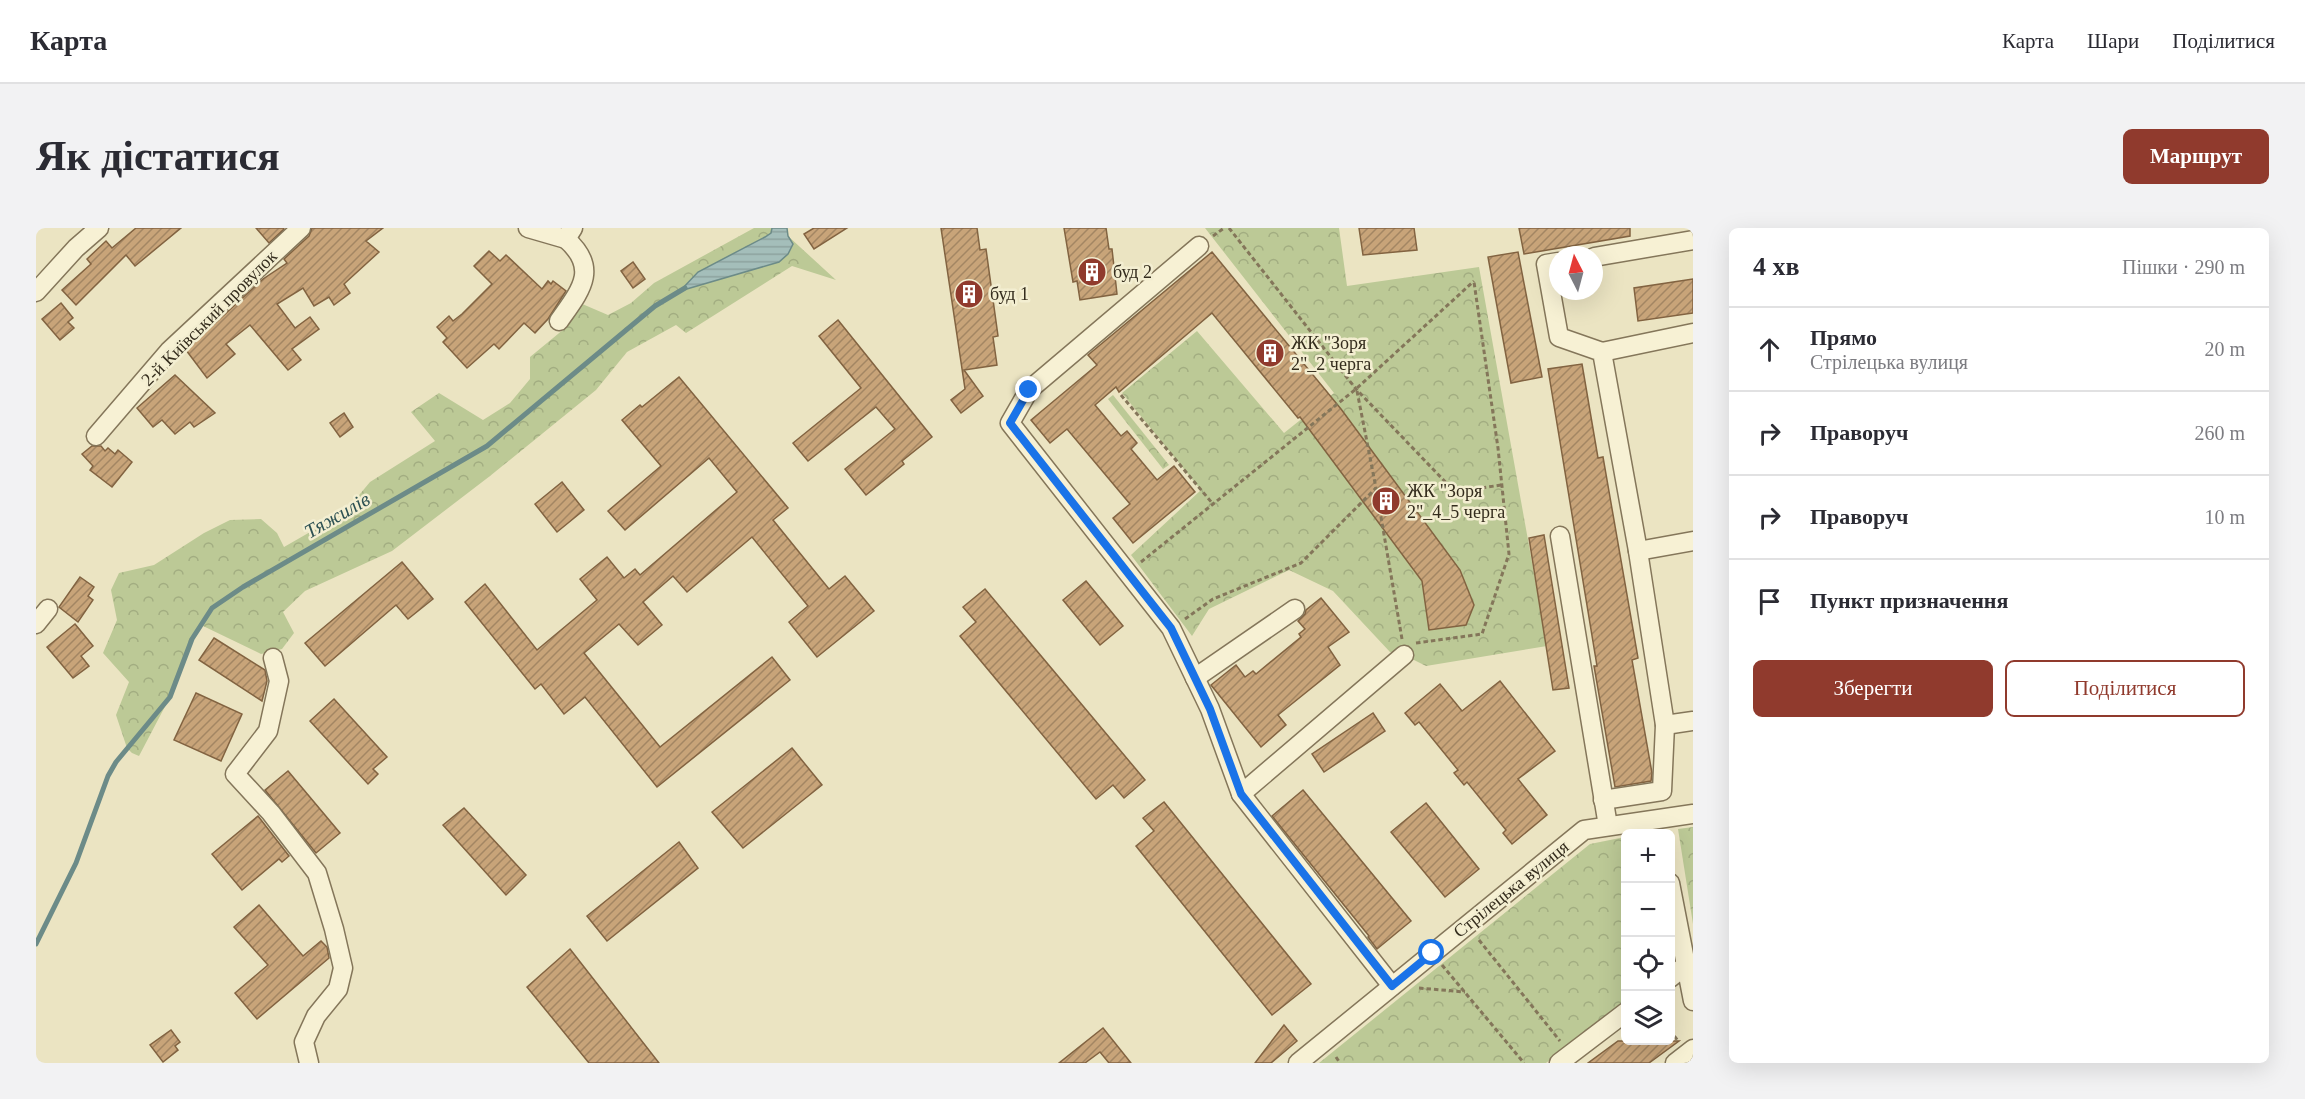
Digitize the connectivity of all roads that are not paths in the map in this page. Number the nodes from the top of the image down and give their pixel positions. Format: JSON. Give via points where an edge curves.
{"nodes":[{"id":1,"x":99,"y":228,"type":"edge"},
{"id":2,"x":301,"y":228,"type":"edge"},
{"id":3,"x":528,"y":228,"type":"edge"},
{"id":4,"x":563,"y":234,"type":"edge"},
{"id":5,"x":1693,"y":240,"type":"edge"},
{"id":6,"x":1199,"y":246,"type":"dead end"},
{"id":7,"x":1603,"y":255,"type":"edge"},
{"id":8,"x":1549,"y":264,"type":"edge"},
{"id":9,"x":1549,"y":281,"type":"edge"},
{"id":10,"x":36,"y":292,"type":"edge"},
{"id":11,"x":1552,"y":300,"type":"edge"},
{"id":12,"x":558,"y":321,"type":"dead end"},
{"id":13,"x":1693,"y":333,"type":"edge"},
{"id":14,"x":1602,"y":352,"type":"junction"},
{"id":15,"x":96,"y":436,"type":"dead end"},
{"id":16,"x":1560,"y":536,"type":"dead end"},
{"id":17,"x":1693,"y":541,"type":"edge"},
{"id":18,"x":1638,"y":551,"type":"junction"},
{"id":19,"x":48,"y":609,"type":"dead end"},
{"id":20,"x":1294,"y":609,"type":"dead end"},
{"id":21,"x":36,"y":624,"type":"edge"},
{"id":22,"x":1403,"y":650,"type":"road end"},
{"id":23,"x":273,"y":658,"type":"dead end"},
{"id":24,"x":1195,"y":678,"type":"junction"},
{"id":25,"x":1693,"y":721,"type":"edge"},
{"id":26,"x":1665,"y":725,"type":"junction"},
{"id":27,"x":1241,"y":794,"type":"junction"},
{"id":28,"x":1603,"y":800,"type":"junction"},
{"id":29,"x":1693,"y":814,"type":"edge"},
{"id":30,"x":1608,"y":826,"type":"junction"},
{"id":31,"x":1660,"y":826,"type":"edge"},
{"id":32,"x":1675,"y":900,"type":"edge"},
{"id":33,"x":1690,"y":965,"type":"edge"},
{"id":34,"x":1675,"y":975,"type":"edge"},
{"id":35,"x":1392,"y":986,"type":"junction"},
{"id":36,"x":1693,"y":1001,"type":"edge"},
{"id":37,"x":1621,"y":1016,"type":"edge"},
{"id":38,"x":1693,"y":1049,"type":"edge"},
{"id":39,"x":1565,"y":1059,"type":"edge"},
{"id":40,"x":309,"y":1063,"type":"edge"},
{"id":41,"x":1298,"y":1063,"type":"edge"},
{"id":42,"x":1675,"y":1063,"type":"edge"}],
"edges":[{"from":1,"to":10,"type":"street"},
{"from":2,"to":15,"type":"street","name":"2-й Київський провулок","via":[[169,351]]},
{"from":3,"to":4,"type":"street"},
{"from":4,"to":12,"type":"street","via":[[578,249],[585,266],[576,297]]},
{"from":5,"to":7,"type":"street"},
{"from":6,"to":24,"type":"street","via":[[1029,390],[1010,423],[1171,628]]},
{"from":8,"to":9,"type":"street"},
{"from":11,"to":14,"type":"street","via":[[1559,337]]},
{"from":13,"to":14,"type":"street"},
{"from":14,"to":18,"type":"street"},
{"from":16,"to":28,"type":"street"},
{"from":17,"to":18,"type":"street"},
{"from":18,"to":26,"type":"street"},
{"from":19,"to":21,"type":"street"},
{"from":20,"to":24,"type":"street"},
{"from":22,"to":27,"type":"street"},
{"from":23,"to":40,"type":"street","via":[[279,681],[268,731],[235,774],[318,873],[334,929],[343,968],[338,989],[316,1016],[304,1042]]},
{"from":24,"to":27,"type":"street"},
{"from":25,"to":26,"type":"street"},
{"from":26,"to":28,"type":"street","via":[[1662,791]]},
{"from":27,"to":35,"type":"street"},
{"from":28,"to":30,"type":"street"},
{"from":29,"to":31,"type":"street","name":"Стрілецька вулиця"},
{"from":30,"to":31,"type":"street","name":"Стрілецька вулиця"},
{"from":30,"to":35,"type":"street","name":"Стрілецька вулиця","via":[[1584,830]]},
{"from":32,"to":33,"type":"street"},
{"from":33,"to":34,"type":"street"},
{"from":33,"to":36,"type":"street"},
{"from":35,"to":41,"type":"street","name":"Стрілецька вулиця"},
{"from":37,"to":39,"type":"street"},
{"from":38,"to":42,"type":"street"}]}
